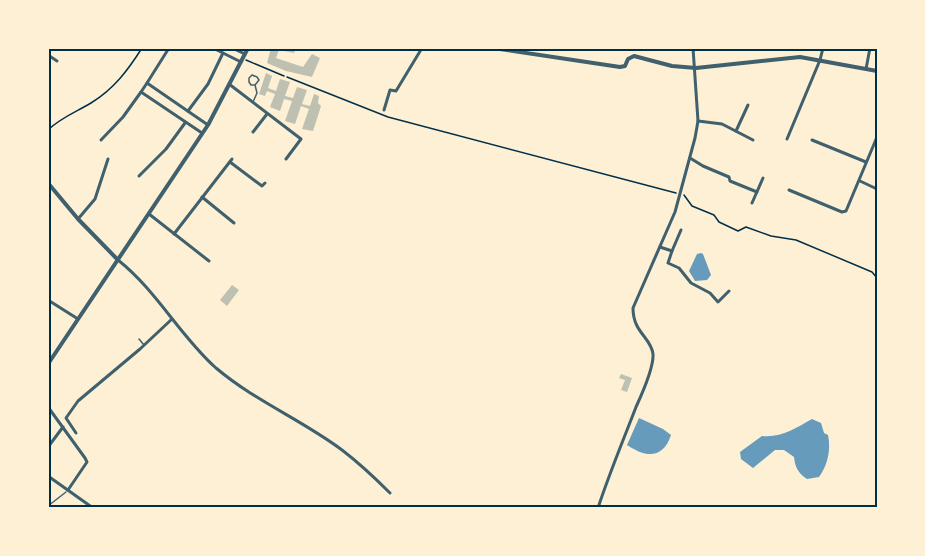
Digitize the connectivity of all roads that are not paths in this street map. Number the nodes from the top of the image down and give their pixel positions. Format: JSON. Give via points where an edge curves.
{"nodes":[{"id":1,"x":169,"y":48,"type":"edge"},
{"id":2,"x":213,"y":48,"type":"edge"},
{"id":3,"x":232,"y":48,"type":"edge"},
{"id":4,"x":248,"y":48,"type":"edge"},
{"id":5,"x":422,"y":48,"type":"edge"},
{"id":6,"x":493,"y":48,"type":"edge"},
{"id":7,"x":693,"y":48,"type":"edge"},
{"id":8,"x":823,"y":48,"type":"edge"},
{"id":9,"x":870,"y":48,"type":"edge"},
{"id":10,"x":223,"y":53,"type":"junction"},
{"id":11,"x":48,"y":55,"type":"edge"},
{"id":12,"x":243,"y":58,"type":"junction"},
{"id":13,"x":820,"y":60,"type":"junction"},
{"id":14,"x":56,"y":61,"type":"dead end"},
{"id":15,"x":696,"y":68,"type":"junction"},
{"id":16,"x":866,"y":69,"type":"junction"},
{"id":17,"x":877,"y":71,"type":"edge"},
{"id":18,"x":147,"y":83,"type":"junction"},
{"id":19,"x":229,"y":84,"type":"junction"},
{"id":20,"x":255,"y":85,"type":"dead end"},
{"id":21,"x":141,"y":92,"type":"junction"},
{"id":22,"x":253,"y":103,"type":"junction"},
{"id":23,"x":748,"y":105,"type":"dead end"},
{"id":24,"x":384,"y":110,"type":"dead end"},
{"id":25,"x":188,"y":111,"type":"junction"},
{"id":26,"x":267,"y":114,"type":"junction"},
{"id":27,"x":698,"y":121,"type":"junction"},
{"id":28,"x":185,"y":122,"type":"junction"},
{"id":29,"x":207,"y":125,"type":"junction"},
{"id":30,"x":736,"y":131,"type":"junction"},
{"id":31,"x":253,"y":132,"type":"dead end"},
{"id":32,"x":202,"y":133,"type":"junction"},
{"id":33,"x":877,"y":137,"type":"edge"},
{"id":34,"x":787,"y":139,"type":"dead end"},
{"id":35,"x":101,"y":140,"type":"dead end"},
{"id":36,"x":812,"y":140,"type":"dead end"},
{"id":37,"x":753,"y":141,"type":"dead end"},
{"id":38,"x":690,"y":158,"type":"junction"},
{"id":39,"x":108,"y":159,"type":"dead end"},
{"id":40,"x":286,"y":159,"type":"dead end"},
{"id":41,"x":867,"y":162,"type":"junction"},
{"id":42,"x":139,"y":176,"type":"dead end"},
{"id":43,"x":763,"y":178,"type":"dead end"},
{"id":44,"x":860,"y":181,"type":"junction"},
{"id":45,"x":48,"y":183,"type":"edge"},
{"id":46,"x":265,"y":183,"type":"dead end"},
{"id":47,"x":877,"y":189,"type":"edge"},
{"id":48,"x":789,"y":190,"type":"dead end"},
{"id":49,"x":757,"y":192,"type":"junction"},
{"id":50,"x":202,"y":197,"type":"junction"},
{"id":51,"x":752,"y":203,"type":"dead end"},
{"id":52,"x":149,"y":214,"type":"junction"},
{"id":53,"x":78,"y":219,"type":"junction"},
{"id":54,"x":234,"y":223,"type":"dead end"},
{"id":55,"x":681,"y":230,"type":"dead end"},
{"id":56,"x":174,"y":234,"type":"junction"},
{"id":57,"x":660,"y":246,"type":"junction"},
{"id":58,"x":672,"y":252,"type":"junction"},
{"id":59,"x":118,"y":260,"type":"junction"},
{"id":60,"x":209,"y":261,"type":"dead end"},
{"id":61,"x":729,"y":291,"type":"dead end"},
{"id":62,"x":48,"y":300,"type":"edge"},
{"id":63,"x":78,"y":319,"type":"junction"},
{"id":64,"x":172,"y":319,"type":"junction"},
{"id":65,"x":139,"y":339,"type":"dead end"},
{"id":66,"x":144,"y":345,"type":"junction"},
{"id":67,"x":48,"y":364,"type":"edge"},
{"id":68,"x":49,"y":410,"type":"edge"},
{"id":69,"x":63,"y":427,"type":"junction"},
{"id":70,"x":76,"y":432,"type":"dead end"},
{"id":71,"x":48,"y":447,"type":"edge"},
{"id":72,"x":48,"y":476,"type":"edge"},
{"id":73,"x":68,"y":490,"type":"junction"},
{"id":74,"x":390,"y":493,"type":"dead end"},
{"id":75,"x":48,"y":507,"type":"edge"},
{"id":76,"x":598,"y":507,"type":"edge"},
{"id":77,"x":93,"y":508,"type":"edge"}],
"edges":[{"from":1,"to":18,"type":"street"},
{"from":2,"to":10,"type":"street"},
{"from":3,"to":12,"type":"street"},
{"from":4,"to":12,"type":"street"},
{"from":5,"to":24,"type":"street","via":[[396,91],[390,90]]},
{"from":6,"to":15,"type":"street","via":[[609,66],[625,66],[634,56]]},
{"from":7,"to":15,"type":"street"},
{"from":8,"to":13,"type":"street"},
{"from":9,"to":16,"type":"street"},
{"from":10,"to":12,"type":"street"},
{"from":10,"to":25,"type":"street","via":[[208,84]]},
{"from":11,"to":14,"type":"street"},
{"from":12,"to":19,"type":"street"},
{"from":13,"to":15,"type":"street","via":[[785,57]]},
{"from":13,"to":16,"type":"street"},
{"from":13,"to":34,"type":"street"},
{"from":15,"to":27,"type":"street"},
{"from":16,"to":17,"type":"street"},
{"from":18,"to":21,"type":"street"},
{"from":18,"to":25,"type":"street"},
{"from":19,"to":22,"type":"street"},
{"from":19,"to":29,"type":"street"},
{"from":20,"to":22,"type":"lane"},
{"from":21,"to":28,"type":"street"},
{"from":21,"to":35,"type":"street"},
{"from":22,"to":26,"type":"street"},
{"from":23,"to":30,"type":"street"},
{"from":25,"to":29,"type":"street"},
{"from":26,"to":31,"type":"street"},
{"from":26,"to":40,"type":"street","via":[[301,139]]},
{"from":27,"to":30,"type":"street","via":[[722,124]]},
{"from":27,"to":38,"type":"street"},
{"from":28,"to":32,"type":"street"},
{"from":28,"to":42,"type":"street","via":[[166,149]]},
{"from":29,"to":32,"type":"street"},
{"from":30,"to":37,"type":"street"},
{"from":32,"to":52,"type":"street"},
{"from":33,"to":41,"type":"street"},
{"from":36,"to":41,"type":"street"},
{"from":38,"to":49,"type":"street"},
{"from":38,"to":57,"type":"street"},
{"from":39,"to":53,"type":"street","via":[[95,199]]},
{"from":41,"to":44,"type":"street"},
{"from":43,"to":49,"type":"street"},
{"from":44,"to":47,"type":"street"},
{"from":44,"to":48,"type":"street","via":[[849,209],[844,212]]},
{"from":45,"to":53,"type":"street"},
{"from":46,"to":50,"type":"street","via":[[262,186],[231,160]]},
{"from":49,"to":51,"type":"street"},
{"from":50,"to":54,"type":"street"},
{"from":50,"to":56,"type":"street"},
{"from":52,"to":56,"type":"street"},
{"from":52,"to":59,"type":"street"},
{"from":53,"to":59,"type":"street"},
{"from":55,"to":58,"type":"street"},
{"from":56,"to":60,"type":"street"},
{"from":57,"to":58,"type":"street"},
{"from":57,"to":76,"type":"street","via":[[633,308],[637,328],[652,349],[652,360]]},
{"from":58,"to":61,"type":"street","via":[[668,263],[718,302]]},
{"from":59,"to":63,"type":"street"},
{"from":59,"to":64,"type":"street"},
{"from":62,"to":63,"type":"street"},
{"from":63,"to":67,"type":"street"},
{"from":64,"to":66,"type":"street"},
{"from":64,"to":74,"type":"street","via":[[204,356],[233,381],[342,450]]},
{"from":65,"to":66,"type":"lane"},
{"from":66,"to":70,"type":"street","via":[[78,401],[66,418]]},
{"from":68,"to":69,"type":"street"},
{"from":69,"to":71,"type":"street"},
{"from":69,"to":73,"type":"street","via":[[87,462]]},
{"from":72,"to":73,"type":"street"},
{"from":73,"to":75,"type":"lane"},
{"from":73,"to":77,"type":"street"}]}
